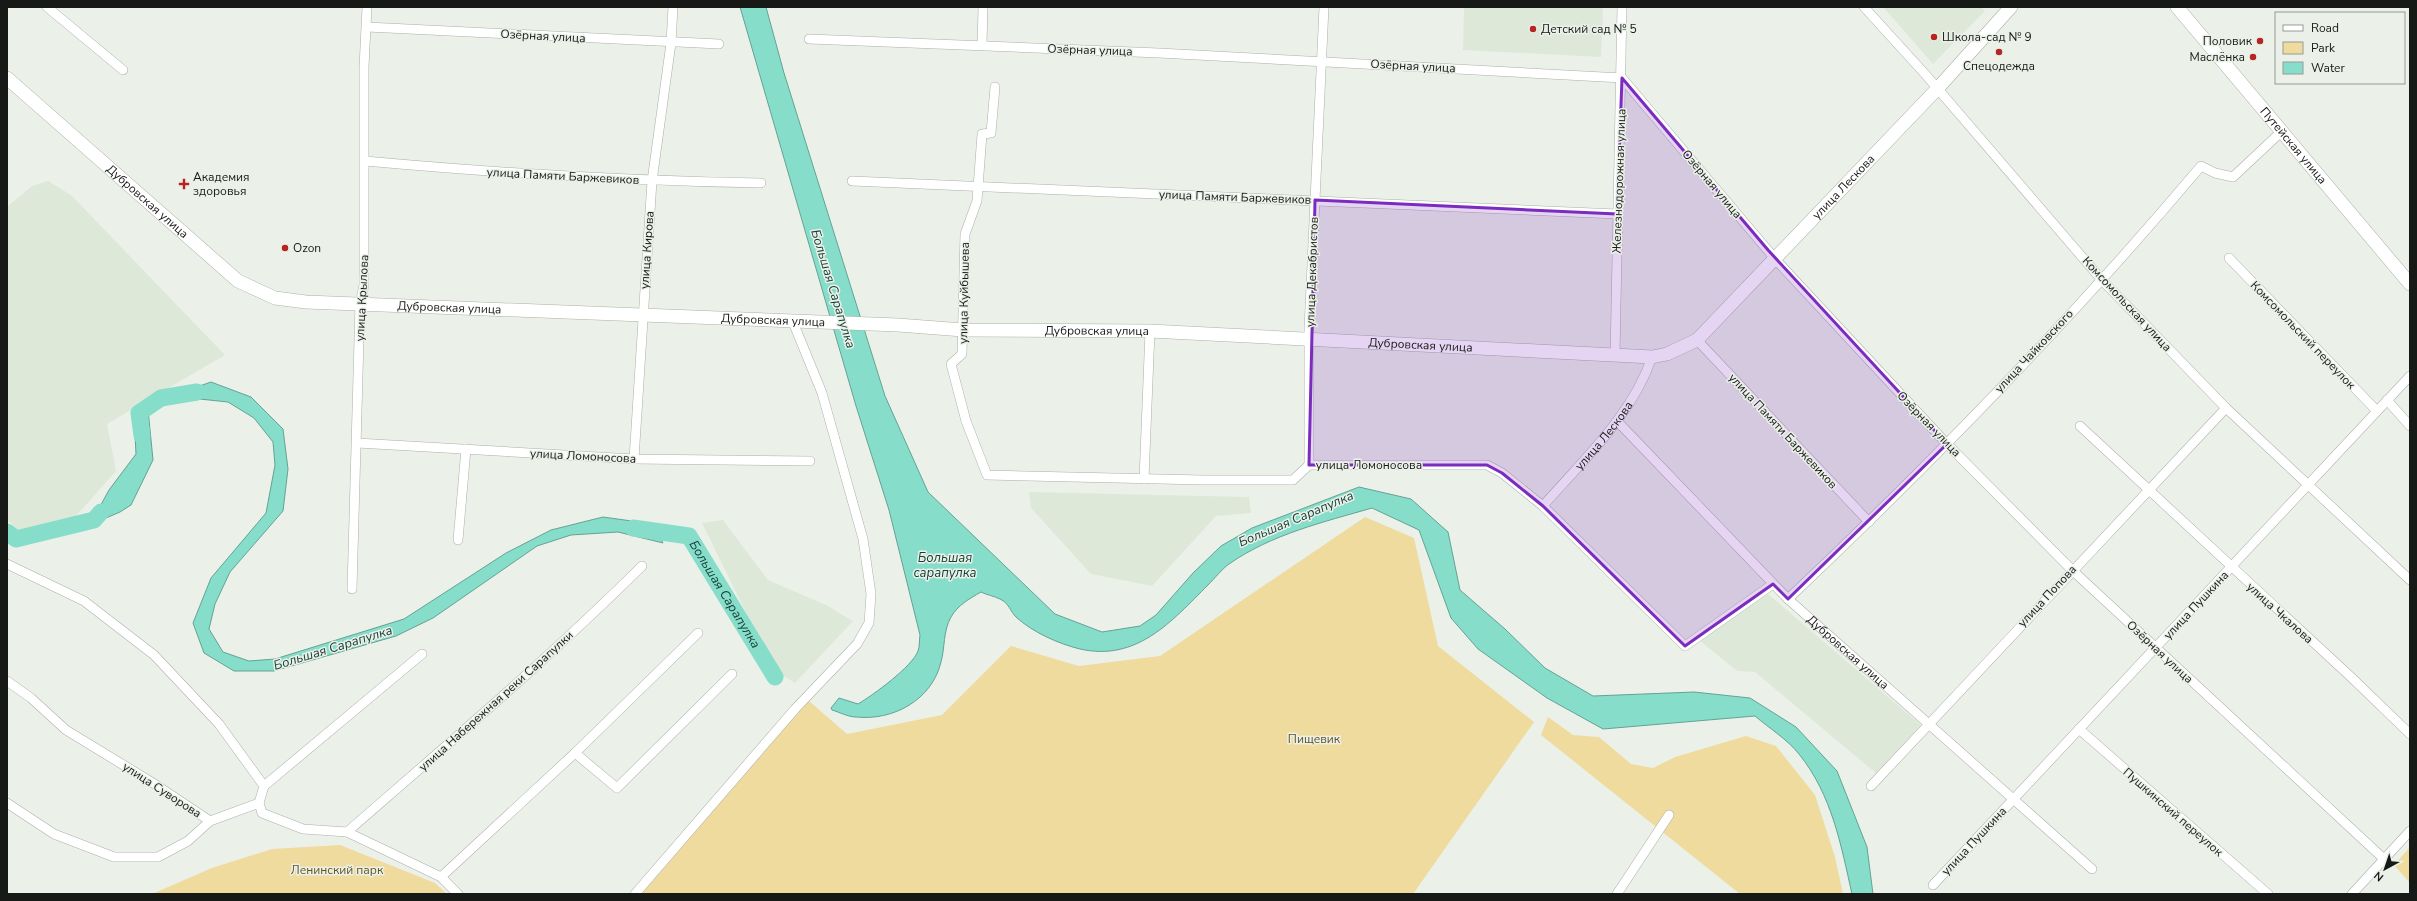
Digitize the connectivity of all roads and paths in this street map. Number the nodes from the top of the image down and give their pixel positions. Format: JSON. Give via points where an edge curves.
{"nodes":[{"id":1,"x":47,"y":7,"type":"edge"},
{"id":2,"x":367,"y":7,"type":"edge"},
{"id":3,"x":673,"y":7,"type":"edge"},
{"id":4,"x":983,"y":7,"type":"edge"},
{"id":5,"x":1324,"y":7,"type":"edge"},
{"id":6,"x":1622,"y":7,"type":"edge"},
{"id":7,"x":1864,"y":7,"type":"edge"},
{"id":8,"x":2011,"y":7,"type":"edge"},
{"id":9,"x":2177,"y":7,"type":"edge"},
{"id":10,"x":367,"y":27,"type":"junction"},
{"id":11,"x":808,"y":39,"type":"dead end"},
{"id":12,"x":671,"y":43,"type":"junction"},
{"id":13,"x":720,"y":44,"type":"dead end"},
{"id":14,"x":982,"y":45,"type":"junction"},
{"id":15,"x":1322,"y":61,"type":"junction"},
{"id":16,"x":122,"y":70,"type":"dead end"},
{"id":17,"x":7,"y":78,"type":"edge"},
{"id":18,"x":1622,"y":78,"type":"junction"},
{"id":19,"x":995,"y":86,"type":"dead end"},
{"id":20,"x":1938,"y":88,"type":"junction"},
{"id":21,"x":2281,"y":132,"type":"junction"},
{"id":22,"x":365,"y":161,"type":"junction"},
{"id":23,"x":652,"y":181,"type":"junction"},
{"id":24,"x":852,"y":181,"type":"dead end"},
{"id":25,"x":761,"y":183,"type":"dead end"},
{"id":26,"x":979,"y":187,"type":"junction"},
{"id":27,"x":1315,"y":200,"type":"junction"},
{"id":28,"x":1617,"y":214,"type":"junction"},
{"id":29,"x":2229,"y":258,"type":"dead end"},
{"id":30,"x":1776,"y":260,"type":"junction"},
{"id":31,"x":2102,"y":279,"type":"junction"},
{"id":32,"x":2410,"y":284,"type":"edge"},
{"id":33,"x":360,"y":304,"type":"junction"},
{"id":34,"x":643,"y":315,"type":"junction"},
{"id":35,"x":799,"y":322,"type":"junction"},
{"id":36,"x":964,"y":330,"type":"junction"},
{"id":37,"x":1150,"y":331,"type":"junction"},
{"id":38,"x":1309,"y":339,"type":"junction"},
{"id":39,"x":1697,"y":340,"type":"junction"},
{"id":40,"x":1667,"y":354,"type":"joint"},
{"id":41,"x":1615,"y":356,"type":"junction"},
{"id":42,"x":1652,"y":357,"type":"junction"},
{"id":43,"x":2410,"y":376,"type":"edge"},
{"id":44,"x":2387,"y":400,"type":"junction"},
{"id":45,"x":2226,"y":408,"type":"junction"},
{"id":46,"x":2377,"y":411,"type":"junction"},
{"id":47,"x":1617,"y":421,"type":"junction"},
{"id":48,"x":2080,"y":426,"type":"dead end"},
{"id":49,"x":2410,"y":426,"type":"edge"},
{"id":50,"x":357,"y":442,"type":"junction"},
{"id":51,"x":1947,"y":444,"type":"junction"},
{"id":52,"x":466,"y":449,"type":"junction"},
{"id":53,"x":634,"y":459,"type":"junction"},
{"id":54,"x":810,"y":461,"type":"dead end"},
{"id":55,"x":1308,"y":465,"type":"junction"},
{"id":56,"x":987,"y":475,"type":"joint"},
{"id":57,"x":1144,"y":479,"type":"junction"},
{"id":58,"x":2309,"y":485,"type":"junction"},
{"id":59,"x":2148,"y":490,"type":"junction"},
{"id":60,"x":1542,"y":506,"type":"junction"},
{"id":61,"x":1869,"y":522,"type":"junction"},
{"id":62,"x":458,"y":540,"type":"dead end"},
{"id":63,"x":7,"y":564,"type":"edge"},
{"id":64,"x":642,"y":566,"type":"dead end"},
{"id":65,"x":2231,"y":568,"type":"junction"},
{"id":66,"x":2072,"y":570,"type":"junction"},
{"id":67,"x":2410,"y":580,"type":"edge"},
{"id":68,"x":1773,"y":584,"type":"junction"},
{"id":69,"x":352,"y":589,"type":"dead end"},
{"id":70,"x":1788,"y":599,"type":"junction"},
{"id":71,"x":698,"y":633,"type":"dead end"},
{"id":72,"x":2156,"y":648,"type":"junction"},
{"id":73,"x":422,"y":654,"type":"dead end"},
{"id":74,"x":732,"y":674,"type":"dead end"},
{"id":75,"x":7,"y":681,"type":"edge"},
{"id":76,"x":1928,"y":724,"type":"junction"},
{"id":77,"x":2079,"y":729,"type":"junction"},
{"id":78,"x":2410,"y":734,"type":"edge"},
{"id":79,"x":575,"y":753,"type":"junction"},
{"id":80,"x":264,"y":786,"type":"junction"},
{"id":81,"x":1871,"y":786,"type":"dead end"},
{"id":82,"x":2014,"y":798,"type":"junction"},
{"id":83,"x":7,"y":803,"type":"edge"},
{"id":84,"x":259,"y":803,"type":"junction"},
{"id":85,"x":1669,"y":815,"type":"dead end"},
{"id":86,"x":210,"y":821,"type":"junction"},
{"id":87,"x":2410,"y":831,"type":"edge"},
{"id":88,"x":347,"y":832,"type":"junction"},
{"id":89,"x":2384,"y":859,"type":"junction"},
{"id":90,"x":2092,"y":869,"type":"dead end"},
{"id":91,"x":441,"y":877,"type":"junction"},
{"id":92,"x":1933,"y":885,"type":"dead end"},
{"id":93,"x":458,"y":894,"type":"edge"},
{"id":94,"x":635,"y":894,"type":"edge"},
{"id":95,"x":1617,"y":894,"type":"edge"},
{"id":96,"x":2268,"y":894,"type":"edge"},
{"id":97,"x":2352,"y":894,"type":"edge"}],
"edges":[{"from":1,"to":16,"type":"street"},
{"from":2,"to":10,"type":"street","name":"улица Крылова"},
{"from":3,"to":12,"type":"street"},
{"from":4,"to":14,"type":"street"},
{"from":5,"to":15,"type":"street","name":"улица Декабристов"},
{"from":6,"to":18,"type":"street","name":"Железнодорожная улица"},
{"from":7,"to":20,"type":"street","name":"Комсомольская улица"},
{"from":8,"to":20,"type":"street","name":"улица Лескова"},
{"from":9,"to":21,"type":"street","name":"Путейская улица"},
{"from":10,"to":12,"type":"street","name":"Озёрная улица"},
{"from":10,"to":22,"type":"street","name":"улица Крылова"},
{"from":11,"to":14,"type":"street","name":"Озёрная улица"},
{"from":12,"to":13,"type":"street","name":"Озёрная улица"},
{"from":12,"to":23,"type":"street","name":"улица Кирова"},
{"from":14,"to":15,"type":"street","name":"Озёрная улица"},
{"from":15,"to":18,"type":"street","name":"Озёрная улица"},
{"from":15,"to":27,"type":"street","name":"улица Декабристов"},
{"from":17,"to":33,"type":"street","name":"Дубровская улица","via":[[238,281],[275,298]]},
{"from":18,"to":28,"type":"street","name":"Железнодорожная улица"},
{"from":18,"to":30,"type":"street","name":"Озёрная улица"},
{"from":19,"to":26,"type":"street","name":"улица Куйбышева","via":[[991,133],[982,134]]},
{"from":20,"to":30,"type":"street","name":"улица Лескова"},
{"from":20,"to":31,"type":"street","name":"Комсомольская улица"},
{"from":21,"to":31,"type":"street","name":"улица Чайковского","via":[[2233,176],[2215,173],[2201,166]]},
{"from":21,"to":32,"type":"street","name":"Путейская улица"},
{"from":22,"to":23,"type":"street","name":"улица Памяти Баржевиков","via":[[504,173]]},
{"from":22,"to":33,"type":"street","name":"улица Крылова","via":[[364,285]]},
{"from":23,"to":25,"type":"street","name":"улица Памяти Баржевиков"},
{"from":23,"to":34,"type":"street","name":"улица Кирова"},
{"from":24,"to":26,"type":"street","name":"улица Памяти Баржевиков"},
{"from":26,"to":27,"type":"street","name":"улица Памяти Баржевиков"},
{"from":26,"to":36,"type":"street","name":"улица Куйбышева","via":[[977,201],[965,234]]},
{"from":27,"to":28,"type":"street","name":"улица Памяти Баржевиков"},
{"from":27,"to":38,"type":"street","name":"улица Декабристов"},
{"from":28,"to":41,"type":"street","name":"Железнодорожная улица"},
{"from":29,"to":46,"type":"street","name":"Комсомольский переулок"},
{"from":30,"to":39,"type":"street","name":"улица Лескова"},
{"from":30,"to":51,"type":"street","name":"Озёрная улица"},
{"from":31,"to":45,"type":"street","name":"Комсомольская улица"},
{"from":31,"to":51,"type":"street","name":"улица Чайковского"},
{"from":33,"to":34,"type":"street","name":"Дубровская улица"},
{"from":33,"to":50,"type":"street","name":"улица Крылова"},
{"from":34,"to":35,"type":"street","name":"Дубровская улица"},
{"from":34,"to":53,"type":"street","name":"улица Кирова"},
{"from":35,"to":36,"type":"street","name":"Дубровская улица"},
{"from":35,"to":94,"type":"street","via":[[863,539],[871,594],[869,623],[856,644],[795,709]]},
{"from":36,"to":37,"type":"street","name":"Дубровская улица"},
{"from":36,"to":56,"type":"street","name":"улица Куйбышева","via":[[962,354],[951,364],[966,422]]},
{"from":37,"to":38,"type":"street","name":"Дубровская улица"},
{"from":37,"to":57,"type":"street"},
{"from":38,"to":41,"type":"street","name":"Дубровская улица"},
{"from":38,"to":55,"type":"street","name":"улица Декабристов"},
{"from":39,"to":40,"type":"street","name":"улица Лескова"},
{"from":39,"to":61,"type":"street","name":"улица Памяти Баржевиков"},
{"from":40,"to":42,"type":"street","name":"Дубровская улица"},
{"from":41,"to":42,"type":"street","name":"Дубровская улица"},
{"from":42,"to":47,"type":"street","name":"улица Лескова","via":[[1644,381]]},
{"from":43,"to":44,"type":"street","name":"улица Пушкина"},
{"from":44,"to":46,"type":"street","name":"улица Пушкина"},
{"from":44,"to":49,"type":"street"},
{"from":45,"to":58,"type":"street","name":"Комсомольская улица"},
{"from":45,"to":59,"type":"street","name":"улица Попова"},
{"from":46,"to":58,"type":"street","name":"улица Пушкина"},
{"from":47,"to":60,"type":"street","name":"улица Лескова"},
{"from":47,"to":68,"type":"street","name":"Дубровская улица"},
{"from":48,"to":59,"type":"street","name":"улица Чкалова"},
{"from":50,"to":52,"type":"street","name":"улица Ломоносова"},
{"from":50,"to":69,"type":"street","name":"улица Крылова"},
{"from":51,"to":61,"type":"street","name":"улица Чайковского"},
{"from":51,"to":66,"type":"street","name":"Озёрная улица"},
{"from":52,"to":53,"type":"street","name":"улица Ломоносова"},
{"from":52,"to":62,"type":"street"},
{"from":53,"to":54,"type":"street","name":"улица Ломоносова"},
{"from":55,"to":57,"type":"street","name":"улица Ломоносова","via":[[1293,480]]},
{"from":55,"to":60,"type":"street","name":"улица Ломоносова","via":[[1486,465],[1502,473]]},
{"from":56,"to":57,"type":"street","name":"улица Ломоносова"},
{"from":58,"to":65,"type":"street","name":"улица Пушкина"},
{"from":58,"to":67,"type":"street","name":"Комсомольская улица"},
{"from":59,"to":65,"type":"street","name":"улица Чкалова"},
{"from":59,"to":66,"type":"street","name":"улица Попова"},
{"from":60,"to":68,"type":"street","name":"улица Ломоносова","via":[[1685,646]]},
{"from":61,"to":70,"type":"street","name":"улица Чайковского"},
{"from":63,"to":80,"type":"street","via":[[84,601],[154,655],[219,724]]},
{"from":64,"to":88,"type":"street","name":"улица Набережная реки Сарапулки","via":[[600,607]]},
{"from":65,"to":72,"type":"street","name":"улица Пушкина"},
{"from":65,"to":78,"type":"street","name":"улица Чкалова"},
{"from":66,"to":72,"type":"street","name":"Озёрная улица"},
{"from":66,"to":76,"type":"street","name":"улица Попова"},
{"from":68,"to":70,"type":"street","name":"Дубровская улица"},
{"from":70,"to":76,"type":"street","name":"Дубровская улица"},
{"from":71,"to":79,"type":"street"},
{"from":72,"to":77,"type":"street","name":"улица Пушкина"},
{"from":72,"to":89,"type":"street","name":"Озёрная улица"},
{"from":73,"to":80,"type":"street"},
{"from":74,"to":79,"type":"street","via":[[617,788]]},
{"from":75,"to":86,"type":"street","name":"улица Суворова","via":[[31,698],[66,730]]},
{"from":76,"to":81,"type":"street","name":"улица Попова"},
{"from":76,"to":82,"type":"street","name":"Дубровская улица"},
{"from":77,"to":82,"type":"street","name":"улица Пушкина"},
{"from":77,"to":96,"type":"street","name":"Пушкинский переулок"},
{"from":79,"to":91,"type":"street"},
{"from":80,"to":84,"type":"street"},
{"from":82,"to":90,"type":"street","name":"Дубровская улица"},
{"from":82,"to":92,"type":"street","name":"улица Пушкина"},
{"from":83,"to":86,"type":"street","name":"улица Суворова","via":[[54,834],[114,857],[158,858],[188,842]]},
{"from":84,"to":86,"type":"street"},
{"from":84,"to":88,"type":"street","via":[[262,813],[303,829]]},
{"from":85,"to":95,"type":"street"},
{"from":87,"to":89,"type":"street"},
{"from":88,"to":91,"type":"street"},
{"from":89,"to":97,"type":"street"},
{"from":91,"to":93,"type":"street"}]}
